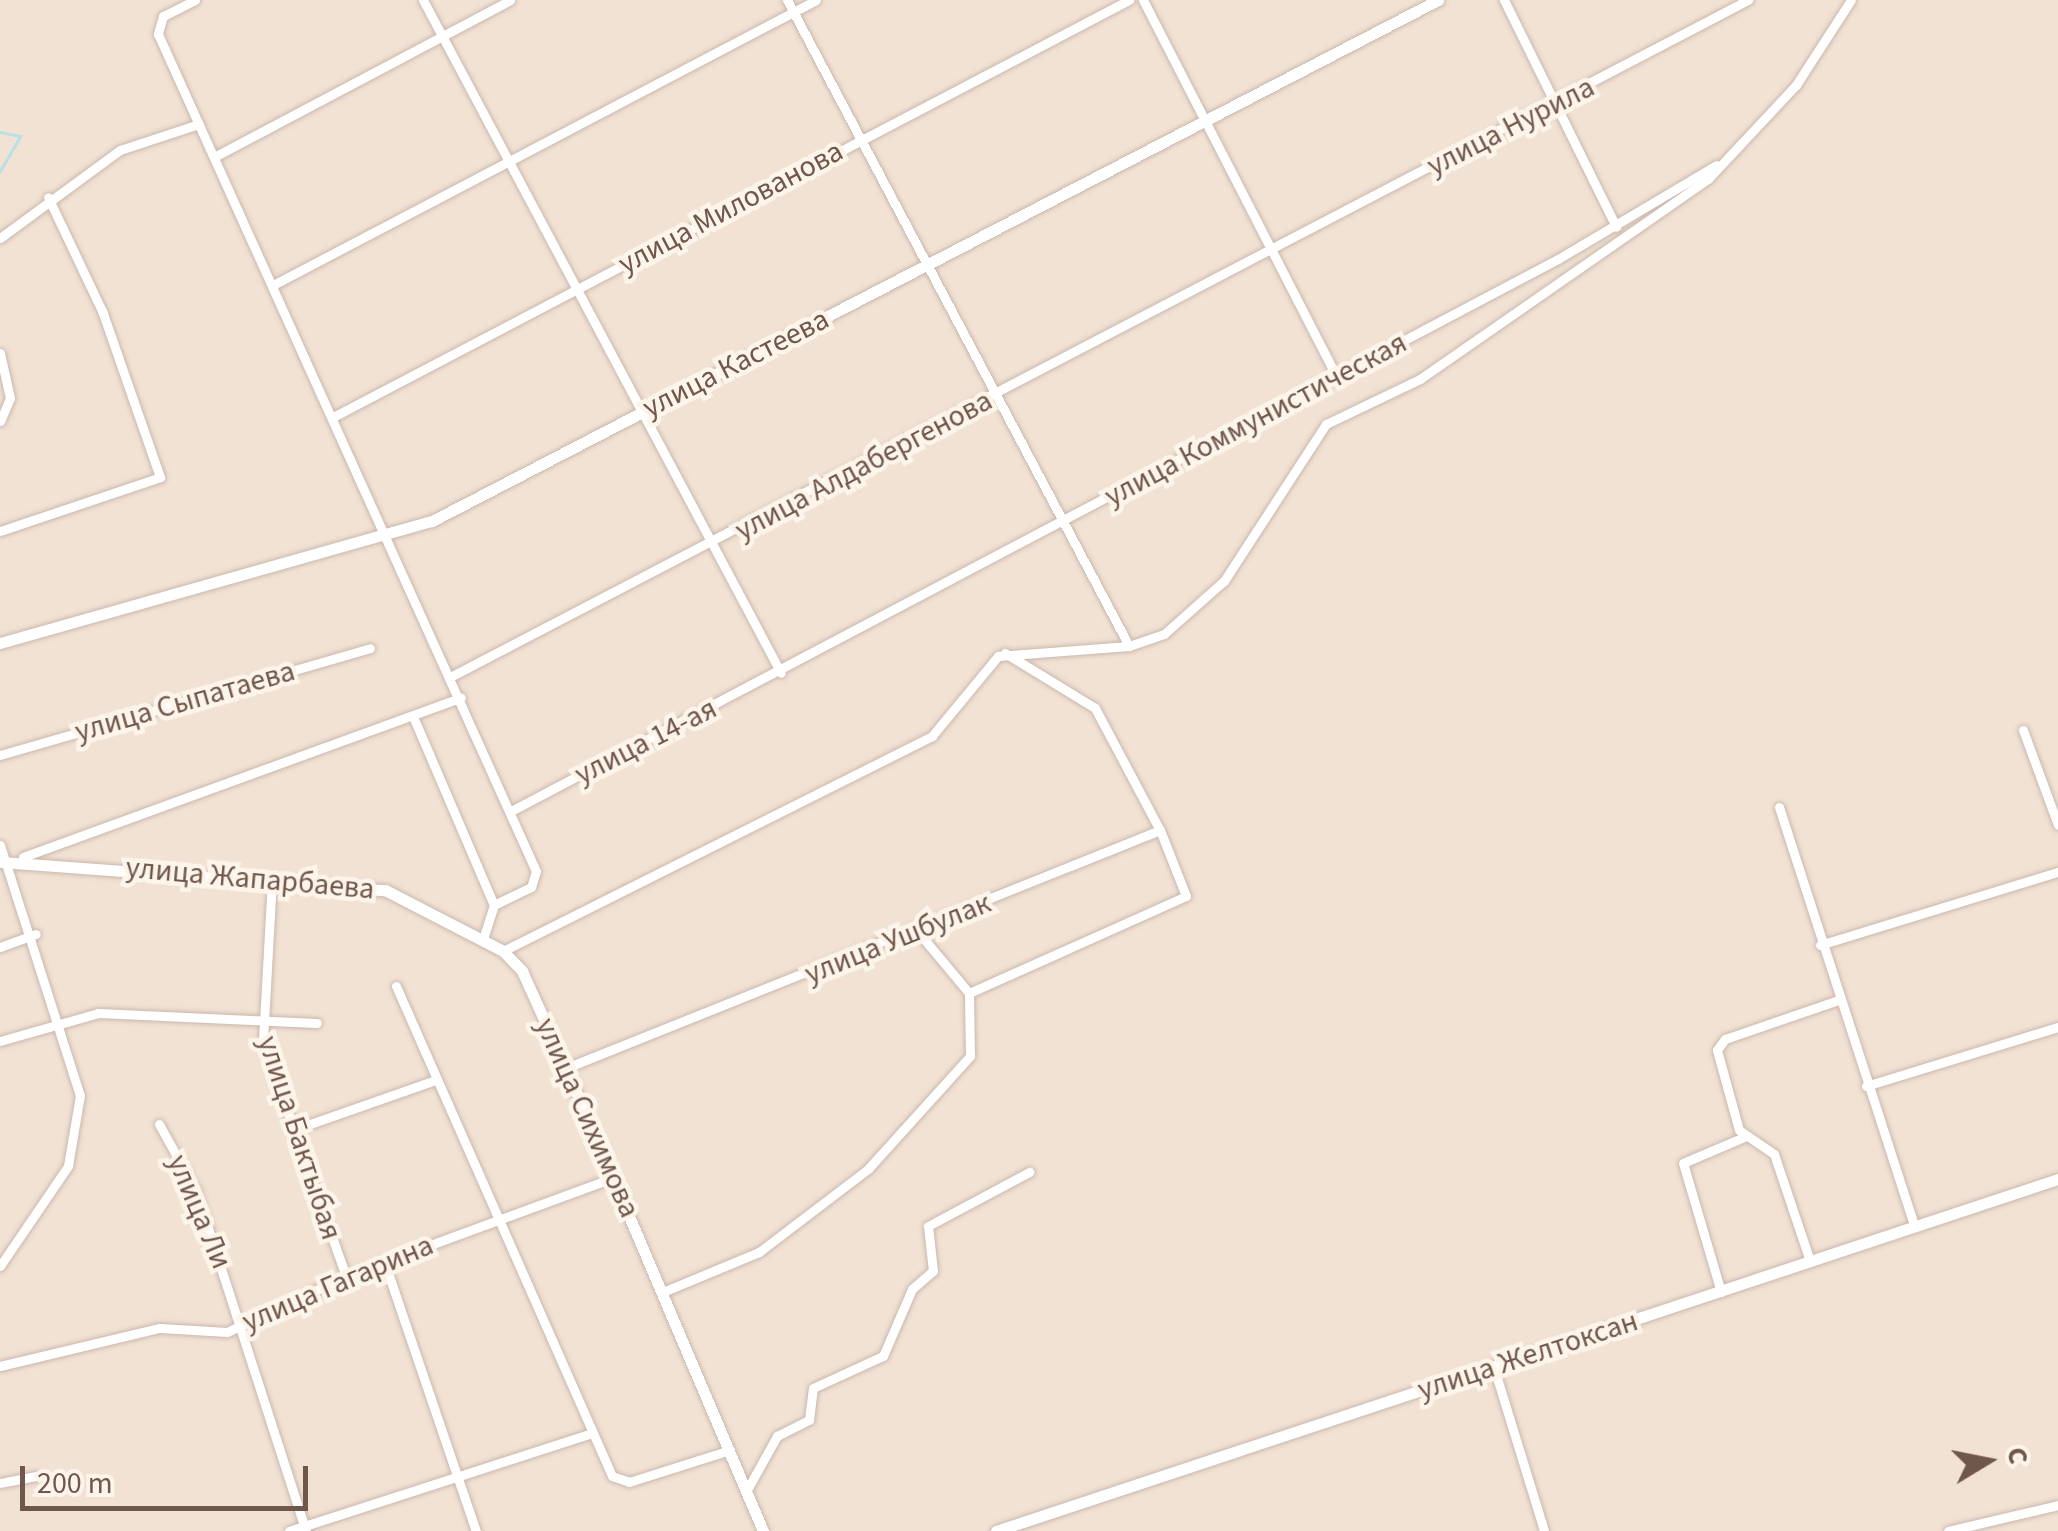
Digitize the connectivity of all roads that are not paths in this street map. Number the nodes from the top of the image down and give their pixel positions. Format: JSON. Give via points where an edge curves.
{"nodes":[{"id":1,"x":196,"y":0,"type":"edge"},
{"id":2,"x":422,"y":0,"type":"edge"},
{"id":3,"x":510,"y":0,"type":"edge"},
{"id":4,"x":787,"y":0,"type":"edge"},
{"id":5,"x":816,"y":0,"type":"edge"},
{"id":6,"x":1130,"y":0,"type":"edge"},
{"id":7,"x":1143,"y":0,"type":"edge"},
{"id":8,"x":1438,"y":0,"type":"edge"},
{"id":9,"x":1504,"y":0,"type":"edge"},
{"id":10,"x":1748,"y":0,"type":"edge"},
{"id":11,"x":1850,"y":0,"type":"edge"},
{"id":12,"x":794,"y":12,"type":"junction"},
{"id":13,"x":441,"y":36,"type":"junction"},
{"id":14,"x":1558,"y":106,"type":"junction"},
{"id":15,"x":1204,"y":120,"type":"junction"},
{"id":16,"x":200,"y":124,"type":"junction"},
{"id":17,"x":862,"y":140,"type":"junction"},
{"id":18,"x":214,"y":157,"type":"junction"},
{"id":19,"x":1726,"y":158,"type":"junction"},
{"id":20,"x":509,"y":163,"type":"junction"},
{"id":21,"x":48,"y":198,"type":"junction"},
{"id":22,"x":1616,"y":226,"type":"junction"},
{"id":23,"x":0,"y":238,"type":"edge"},
{"id":24,"x":1272,"y":249,"type":"junction"},
{"id":25,"x":929,"y":266,"type":"junction"},
{"id":26,"x":273,"y":285,"type":"junction"},
{"id":27,"x":576,"y":289,"type":"junction"},
{"id":28,"x":0,"y":352,"type":"edge"},
{"id":29,"x":1338,"y":377,"type":"junction"},
{"id":30,"x":4,"y":380,"type":"edge"},
{"id":31,"x":996,"y":396,"type":"junction"},
{"id":32,"x":643,"y":413,"type":"junction"},
{"id":33,"x":334,"y":417,"type":"junction"},
{"id":34,"x":0,"y":422,"type":"edge"},
{"id":35,"x":1062,"y":523,"type":"junction"},
{"id":36,"x":0,"y":532,"type":"edge"},
{"id":37,"x":387,"y":538,"type":"junction"},
{"id":38,"x":714,"y":545,"type":"junction"},
{"id":39,"x":0,"y":644,"type":"edge"},
{"id":40,"x":1130,"y":646,"type":"junction"},
{"id":41,"x":370,"y":648,"type":"dead end"},
{"id":42,"x":1005,"y":652,"type":"junction"},
{"id":43,"x":781,"y":673,"type":"junction"},
{"id":44,"x":452,"y":676,"type":"junction"},
{"id":45,"x":462,"y":698,"type":"junction"},
{"id":46,"x":415,"y":720,"type":"junction"},
{"id":47,"x":2023,"y":730,"type":"dead end"},
{"id":48,"x":0,"y":755,"type":"edge"},
{"id":49,"x":1779,"y":807,"type":"dead end"},
{"id":50,"x":511,"y":812,"type":"junction"},
{"id":51,"x":2058,"y":825,"type":"edge"},
{"id":52,"x":1160,"y":830,"type":"junction"},
{"id":53,"x":0,"y":844,"type":"edge"},
{"id":54,"x":23,"y":857,"type":"junction"},
{"id":55,"x":3,"y":861,"type":"edge"},
{"id":56,"x":2058,"y":872,"type":"edge"},
{"id":57,"x":272,"y":879,"type":"junction"},
{"id":58,"x":494,"y":905,"type":"junction"},
{"id":59,"x":918,"y":932,"type":"junction"},
{"id":60,"x":36,"y":934,"type":"junction"},
{"id":61,"x":484,"y":939,"type":"junction"},
{"id":62,"x":1820,"y":945,"type":"junction"},
{"id":63,"x":0,"y":947,"type":"edge"},
{"id":64,"x":503,"y":951,"type":"junction"},
{"id":65,"x":396,"y":986,"type":"dead end"},
{"id":66,"x":969,"y":994,"type":"junction"},
{"id":67,"x":1838,"y":1000,"type":"junction"},
{"id":68,"x":260,"y":1019,"type":"junction"},
{"id":69,"x":62,"y":1020,"type":"junction"},
{"id":70,"x":317,"y":1023,"type":"dead end"},
{"id":71,"x":2058,"y":1027,"type":"edge"},
{"id":72,"x":0,"y":1042,"type":"edge"},
{"id":73,"x":566,"y":1068,"type":"junction"},
{"id":74,"x":436,"y":1080,"type":"junction"},
{"id":75,"x":1866,"y":1086,"type":"junction"},
{"id":76,"x":159,"y":1124,"type":"dead end"},
{"id":77,"x":293,"y":1130,"type":"junction"},
{"id":78,"x":1744,"y":1137,"type":"junction"},
{"id":79,"x":1028,"y":1172,"type":"dead end"},
{"id":80,"x":612,"y":1178,"type":"junction"},
{"id":81,"x":2058,"y":1179,"type":"edge"},
{"id":82,"x":496,"y":1220,"type":"junction"},
{"id":83,"x":1915,"y":1227,"type":"junction"},
{"id":84,"x":1810,"y":1261,"type":"junction"},
{"id":85,"x":384,"y":1262,"type":"junction"},
{"id":86,"x":0,"y":1266,"type":"edge"},
{"id":87,"x":346,"y":1276,"type":"junction"},
{"id":88,"x":663,"y":1292,"type":"junction"},
{"id":89,"x":1721,"y":1292,"type":"junction"},
{"id":90,"x":242,"y":1319,"type":"junction"},
{"id":91,"x":0,"y":1366,"type":"edge"},
{"id":92,"x":1494,"y":1368,"type":"junction"},
{"id":93,"x":593,"y":1433,"type":"junction"},
{"id":94,"x":730,"y":1450,"type":"junction"},
{"id":95,"x":35,"y":1476,"type":"dead end"},
{"id":96,"x":458,"y":1477,"type":"junction"},
{"id":97,"x":0,"y":1483,"type":"edge"},
{"id":98,"x":748,"y":1488,"type":"junction"},
{"id":99,"x":2058,"y":1505,"type":"edge"},
{"id":100,"x":306,"y":1529,"type":"edge"},
{"id":101,"x":288,"y":1531,"type":"edge"},
{"id":102,"x":476,"y":1531,"type":"edge"},
{"id":103,"x":762,"y":1531,"type":"edge"},
{"id":104,"x":996,"y":1531,"type":"edge"},
{"id":105,"x":1544,"y":1531,"type":"edge"},
{"id":106,"x":1948,"y":1531,"type":"edge"}],
"edges":[{"from":1,"to":16,"type":"street","via":[[158,24]]},
{"from":2,"to":13,"type":"street"},
{"from":3,"to":13,"type":"street"},
{"from":4,"to":12,"type":"street"},
{"from":5,"to":12,"type":"street"},
{"from":6,"to":17,"type":"street","name":"улица Милованова"},
{"from":7,"to":15,"type":"street"},
{"from":8,"to":15,"type":"street","name":"улица Кастеева"},
{"from":9,"to":14,"type":"street"},
{"from":10,"to":14,"type":"street","name":"улица Нурила"},
{"from":11,"to":19,"type":"street","via":[[1796,85]]},
{"from":12,"to":17,"type":"street"},
{"from":12,"to":20,"type":"street"},
{"from":13,"to":18,"type":"street"},
{"from":13,"to":20,"type":"street"},
{"from":14,"to":22,"type":"street"},
{"from":14,"to":24,"type":"street","name":"улица Нурила"},
{"from":15,"to":24,"type":"street"},
{"from":15,"to":25,"type":"street","name":"улица Кастеева"},
{"from":16,"to":18,"type":"street"},
{"from":16,"to":21,"type":"street","via":[[120,150]]},
{"from":17,"to":25,"type":"street"},
{"from":17,"to":27,"type":"street","name":"улица Милованова"},
{"from":18,"to":26,"type":"street"},
{"from":19,"to":22,"type":"street","name":"улица Коммунистическая"},
{"from":19,"to":40,"type":"street","via":[[1420,379],[1326,424],[1224,581],[1164,634]]},
{"from":20,"to":26,"type":"street"},
{"from":20,"to":27,"type":"street"},
{"from":21,"to":23,"type":"street"},
{"from":21,"to":36,"type":"street","via":[[109,330],[160,469],[154,483]]},
{"from":22,"to":29,"type":"street","name":"улица Коммунистическая"},
{"from":24,"to":29,"type":"street"},
{"from":24,"to":31,"type":"street","name":"улица Алдабергенова"},
{"from":25,"to":31,"type":"street"},
{"from":25,"to":32,"type":"street","name":"улица Кастеева"},
{"from":26,"to":33,"type":"street"},
{"from":27,"to":32,"type":"street"},
{"from":27,"to":33,"type":"street","name":"улица Милованова"},
{"from":28,"to":30,"type":"street"},
{"from":29,"to":35,"type":"street","name":"улица Коммунистическая"},
{"from":30,"to":34,"type":"street"},
{"from":31,"to":35,"type":"street"},
{"from":31,"to":38,"type":"street","name":"улица Алдабергенова"},
{"from":32,"to":37,"type":"street","name":"улица Кастеева"},
{"from":32,"to":38,"type":"street"},
{"from":33,"to":37,"type":"street"},
{"from":35,"to":40,"type":"street"},
{"from":35,"to":43,"type":"street","name":"улица Коммунистическая"},
{"from":37,"to":39,"type":"street","name":"улица Кастеева"},
{"from":37,"to":44,"type":"street"},
{"from":38,"to":43,"type":"street"},
{"from":38,"to":44,"type":"street","name":"улица Алдабергенова"},
{"from":40,"to":42,"type":"street"},
{"from":41,"to":48,"type":"street","name":"улица Сыпатаева"},
{"from":42,"to":52,"type":"street","via":[[1096,708]]},
{"from":42,"to":64,"type":"street","via":[[982,665],[932,736]]},
{"from":43,"to":50,"type":"street","name":"улица 14-ая"},
{"from":44,"to":45,"type":"street"},
{"from":45,"to":46,"type":"street"},
{"from":45,"to":50,"type":"street"},
{"from":46,"to":54,"type":"street"},
{"from":46,"to":58,"type":"street"},
{"from":47,"to":51,"type":"street"},
{"from":49,"to":62,"type":"street"},
{"from":50,"to":58,"type":"street","via":[[536,871],[531,887]]},
{"from":52,"to":59,"type":"street","name":"улица Ушбулак"},
{"from":52,"to":66,"type":"street","via":[[1186,896]]},
{"from":53,"to":55,"type":"street"},
{"from":54,"to":55,"type":"street","name":"улица Жапарбаева"},
{"from":54,"to":57,"type":"street","name":"улица Жапарбаева"},
{"from":55,"to":60,"type":"street"},
{"from":56,"to":62,"type":"street"},
{"from":57,"to":61,"type":"street","name":"улица Жапарбаева","via":[[385,890]]},
{"from":57,"to":68,"type":"street","name":"улица Бактыбая"},
{"from":58,"to":61,"type":"street"},
{"from":59,"to":66,"type":"street"},
{"from":59,"to":73,"type":"street","name":"улица Ушбулак"},
{"from":60,"to":63,"type":"street"},
{"from":60,"to":69,"type":"street"},
{"from":61,"to":64,"type":"street","name":"улица Сихимова"},
{"from":62,"to":67,"type":"street"},
{"from":64,"to":73,"type":"street","name":"улица Сихимова","via":[[522,971]]},
{"from":65,"to":74,"type":"street"},
{"from":66,"to":88,"type":"street","via":[[970,1056],[868,1169],[759,1252]]},
{"from":67,"to":75,"type":"street"},
{"from":67,"to":78,"type":"street","via":[[1720,1044]]},
{"from":68,"to":69,"type":"street","via":[[98,1013]]},
{"from":68,"to":70,"type":"street"},
{"from":68,"to":77,"type":"street","name":"улица Бактыбая"},
{"from":69,"to":72,"type":"street"},
{"from":69,"to":86,"type":"street","via":[[80,1095],[75,1151]]},
{"from":71,"to":75,"type":"street"},
{"from":73,"to":80,"type":"street","name":"улица Сихимова"},
{"from":74,"to":77,"type":"street"},
{"from":74,"to":82,"type":"street"},
{"from":75,"to":83,"type":"street"},
{"from":76,"to":90,"type":"street","name":"улица Ли","via":[[196,1191]]},
{"from":77,"to":87,"type":"street","name":"улица Бактыбая"},
{"from":78,"to":84,"type":"street","via":[[1774,1154]]},
{"from":78,"to":89,"type":"street","via":[[1683,1163]]},
{"from":79,"to":98,"type":"street","via":[[928,1226],[933,1272],[912,1289],[883,1356],[813,1388],[809,1420],[777,1436]]},
{"from":80,"to":82,"type":"street","name":"улица Гагарина"},
{"from":80,"to":88,"type":"street","name":"улица Сихимова"},
{"from":81,"to":83,"type":"street","name":"улица Желтоксан"},
{"from":82,"to":85,"type":"street","name":"улица Гагарина"},
{"from":82,"to":93,"type":"street"},
{"from":83,"to":84,"type":"street","name":"улица Желтоксан"},
{"from":84,"to":89,"type":"street","name":"улица Желтоксан"},
{"from":85,"to":87,"type":"street","name":"улица Гагарина"},
{"from":85,"to":96,"type":"street","name":"улица Бактыбая"},
{"from":87,"to":90,"type":"street","name":"улица Гагарина"},
{"from":88,"to":94,"type":"street","name":"улица Сихимова"},
{"from":89,"to":92,"type":"street","name":"улица Желтоксан"},
{"from":90,"to":91,"type":"street","name":"улица Гагарина","via":[[228,1332],[160,1328]]},
{"from":90,"to":100,"type":"street","name":"улица Ли"},
{"from":92,"to":104,"type":"street","name":"улица Желтоксан"},
{"from":92,"to":105,"type":"street"},
{"from":93,"to":94,"type":"street","via":[[619,1482]]},
{"from":93,"to":96,"type":"street"},
{"from":94,"to":98,"type":"street","name":"улица Сихимова"},
{"from":95,"to":97,"type":"street"},
{"from":96,"to":100,"type":"street"},
{"from":96,"to":102,"type":"street","name":"улица Бактыбая"},
{"from":98,"to":103,"type":"street","name":"улица Сихимова"},
{"from":99,"to":106,"type":"street"},
{"from":100,"to":101,"type":"street"}]}
